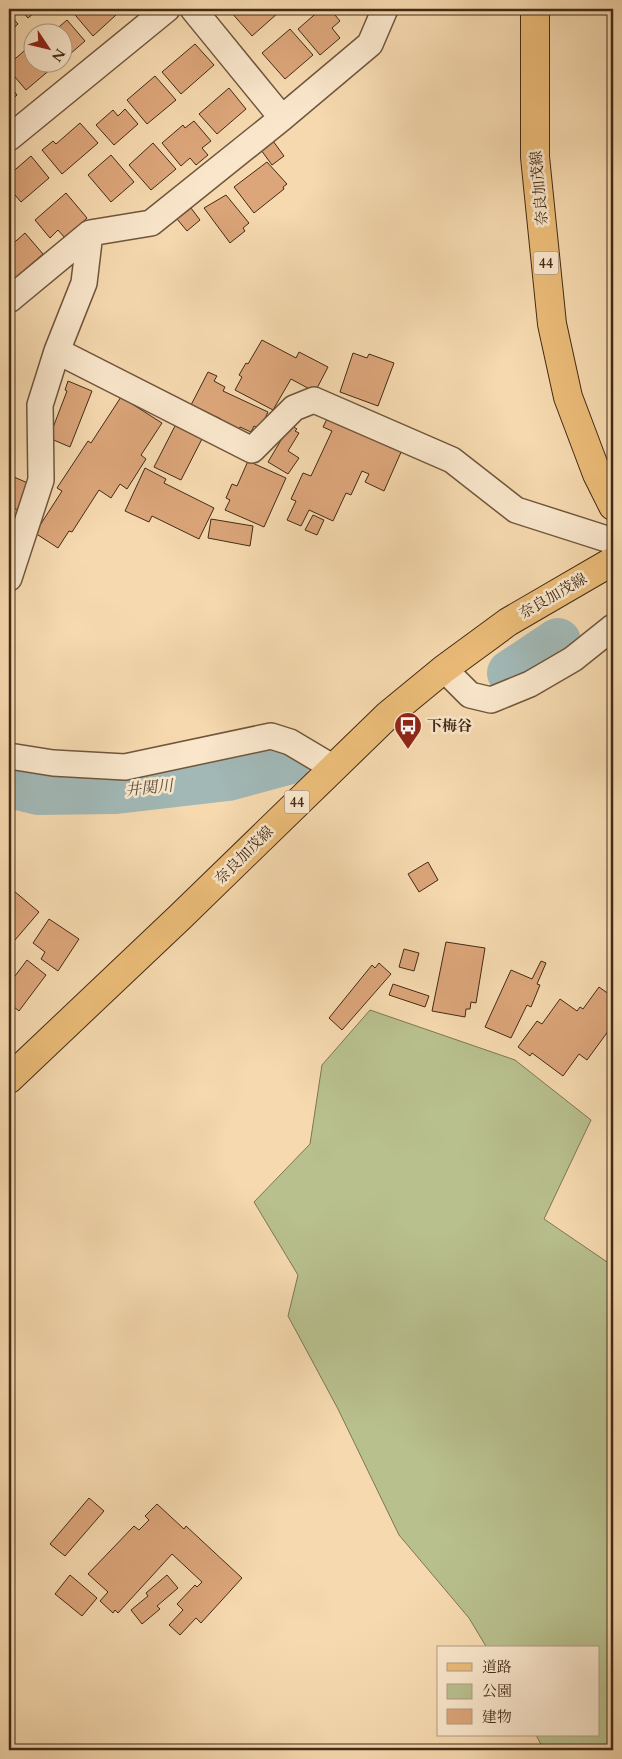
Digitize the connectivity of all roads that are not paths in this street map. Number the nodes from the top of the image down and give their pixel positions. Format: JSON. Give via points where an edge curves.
{"nodes":[{"id":1,"x":168,"y":9,"type":"edge"},
{"id":2,"x":193,"y":9,"type":"edge"},
{"id":3,"x":385,"y":9,"type":"edge"},
{"id":4,"x":535,"y":9,"type":"edge"},
{"id":5,"x":282,"y":118,"type":"junction"},
{"id":6,"x":9,"y":138,"type":"edge"},
{"id":7,"x":90,"y":233,"type":"junction"},
{"id":8,"x":9,"y":300,"type":"edge"},
{"id":9,"x":56,"y":351,"type":"junction"},
{"id":10,"x":613,"y":506,"type":"edge"},
{"id":11,"x":613,"y":541,"type":"edge"},
{"id":12,"x":613,"y":561,"type":"edge"},
{"id":13,"x":9,"y":578,"type":"edge"},
{"id":14,"x":613,"y":627,"type":"edge"},
{"id":15,"x":444,"y":669,"type":"junction"},
{"id":16,"x":9,"y":756,"type":"edge"},
{"id":17,"x":332,"y":767,"type":"junction"},
{"id":18,"x":9,"y":1079,"type":"edge"}],
"edges":[{"from":1,"to":6,"type":"street"},
{"from":2,"to":5,"type":"street"},
{"from":3,"to":5,"type":"street","via":[[370,44]]},
{"from":4,"to":10,"type":"main road","name":"奈良加茂線","number":"44","via":[[536,157],[552,324],[568,397],[597,474]]},
{"from":5,"to":7,"type":"street","via":[[150,223]]},
{"from":7,"to":8,"type":"street"},
{"from":7,"to":9,"type":"street","via":[[84,283]]},
{"from":9,"to":11,"type":"street","via":[[252,450],[294,408],[314,400],[452,460],[516,510]]},
{"from":9,"to":13,"type":"street","via":[[40,405],[41,480]]},
{"from":12,"to":15,"type":"main road","name":"奈良加茂線","number":"44","via":[[508,622]]},
{"from":14,"to":15,"type":"street","via":[[573,659],[530,684],[491,700],[470,695]]},
{"from":15,"to":17,"type":"main road","name":"奈良加茂線","number":"44"},
{"from":16,"to":17,"type":"street","via":[[53,763],[125,767],[271,736],[290,742]]},
{"from":17,"to":18,"type":"main road","name":"奈良加茂線","number":"44"}]}
